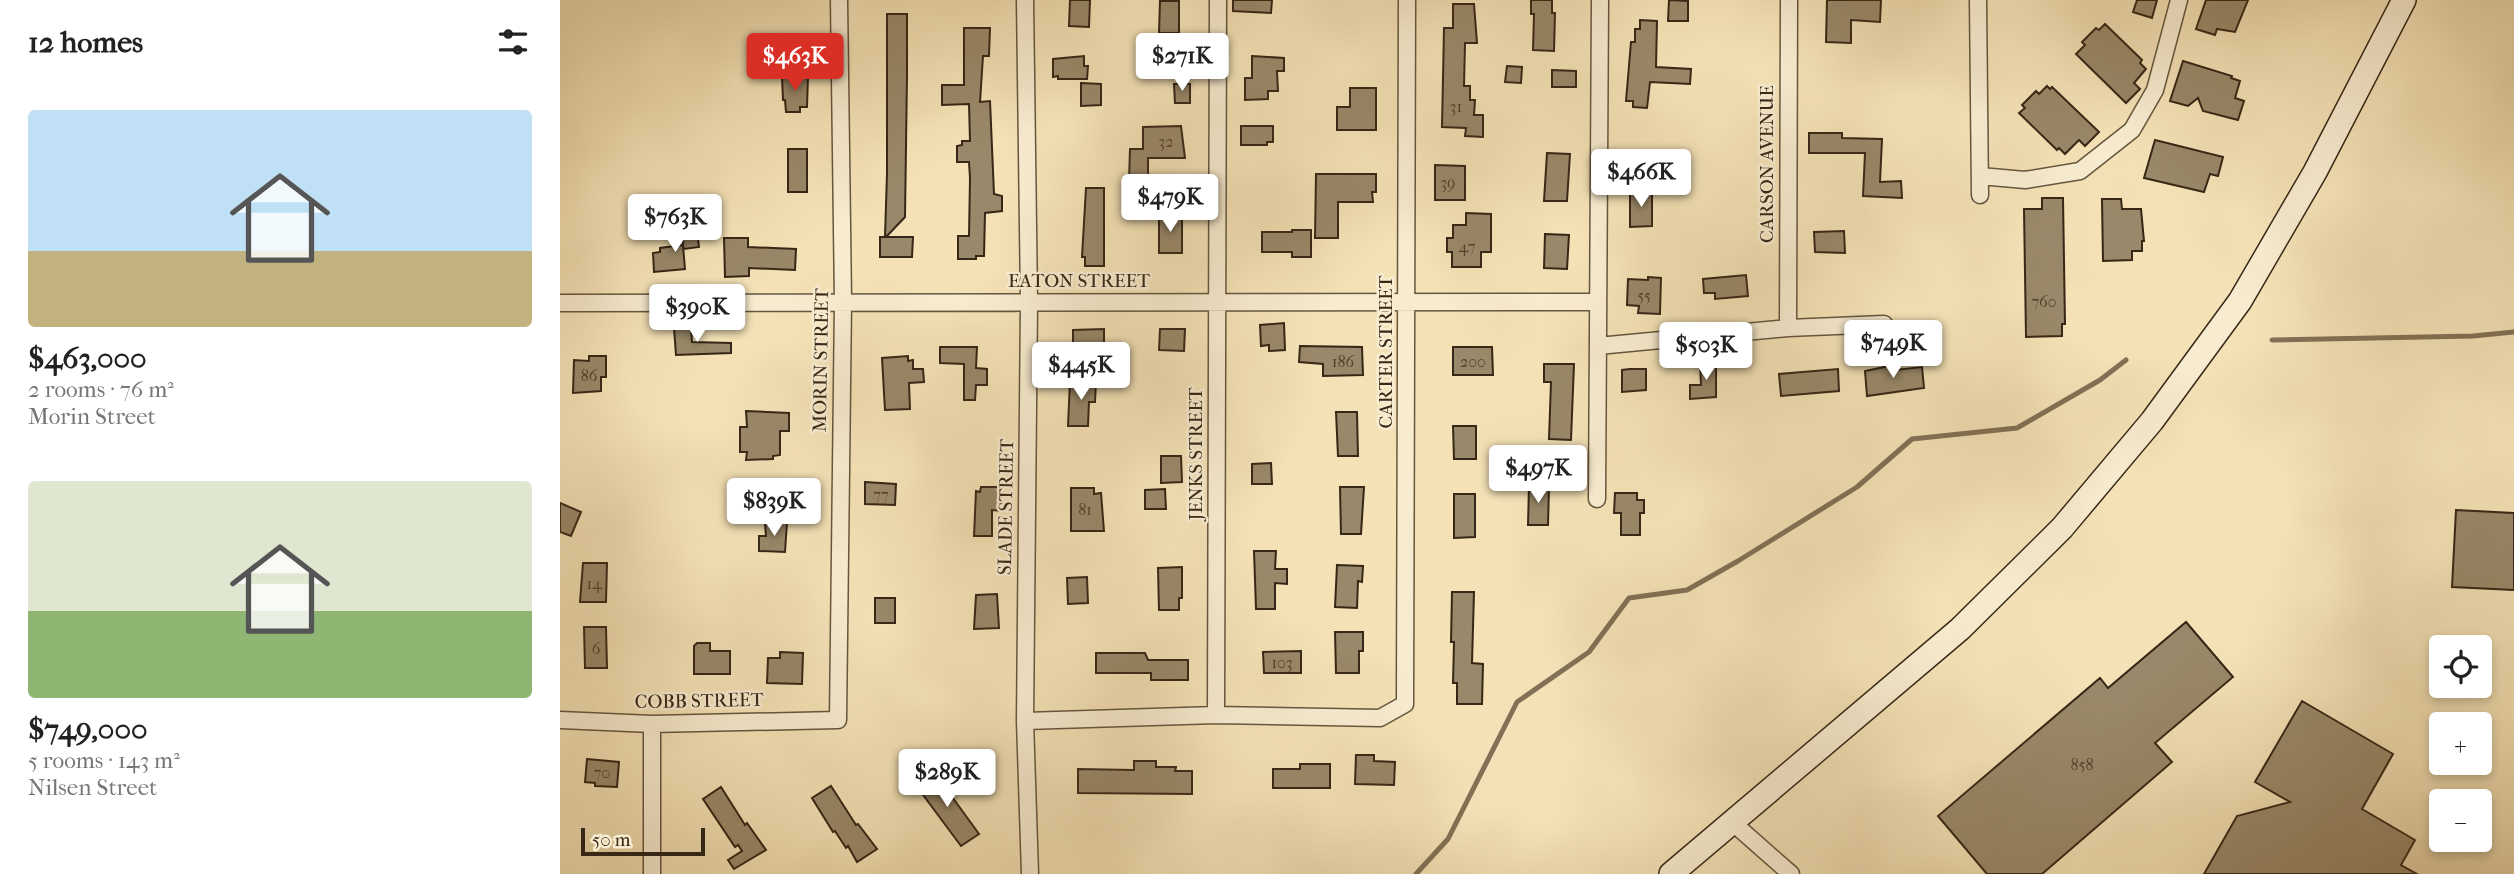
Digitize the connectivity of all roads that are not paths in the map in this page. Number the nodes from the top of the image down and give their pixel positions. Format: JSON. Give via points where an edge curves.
{"nodes":[{"id":1,"x":839,"y":0,"type":"edge"},
{"id":2,"x":1025,"y":0,"type":"edge"},
{"id":3,"x":1218,"y":0,"type":"edge"},
{"id":4,"x":1407,"y":0,"type":"edge"},
{"id":5,"x":1600,"y":0,"type":"edge"},
{"id":6,"x":1789,"y":0,"type":"edge"},
{"id":7,"x":1978,"y":0,"type":"edge"},
{"id":8,"x":2179,"y":0,"type":"edge"},
{"id":9,"x":2404,"y":0,"type":"edge"},
{"id":10,"x":1980,"y":176,"type":"junction"},
{"id":11,"x":1980,"y":195,"type":"dead end"},
{"id":12,"x":843,"y":302,"type":"junction"},
{"id":13,"x":1218,"y":302,"type":"junction"},
{"id":14,"x":1598,"y":302,"type":"junction"},
{"id":15,"x":560,"y":303,"type":"edge"},
{"id":16,"x":1029,"y":303,"type":"junction"},
{"id":17,"x":1407,"y":304,"type":"junction"},
{"id":18,"x":1884,"y":324,"type":"dead end"},
{"id":19,"x":1788,"y":328,"type":"junction"},
{"id":20,"x":1598,"y":346,"type":"junction"},
{"id":21,"x":1597,"y":499,"type":"dead end"},
{"id":22,"x":1216,"y":715,"type":"junction"},
{"id":23,"x":560,"y":720,"type":"edge"},
{"id":24,"x":838,"y":720,"type":"joint"},
{"id":25,"x":1025,"y":721,"type":"junction"},
{"id":26,"x":652,"y":724,"type":"junction"},
{"id":27,"x":1732,"y":822,"type":"junction"},
{"id":28,"x":652,"y":874,"type":"edge"},
{"id":29,"x":1030,"y":874,"type":"edge"},
{"id":30,"x":1671,"y":874,"type":"edge"},
{"id":31,"x":1791,"y":874,"type":"edge"}],
"edges":[{"from":1,"to":12,"type":"street","name":"MORIN STREET"},
{"from":2,"to":16,"type":"street","name":"SLADE STREET"},
{"from":3,"to":13,"type":"street","name":"JENKS STREET"},
{"from":4,"to":17,"type":"street","name":"CARTER STREET"},
{"from":5,"to":14,"type":"street"},
{"from":6,"to":19,"type":"street","name":"CARSON AVENUE"},
{"from":7,"to":10,"type":"street"},
{"from":8,"to":10,"type":"street","via":[[2155,90],[2132,130],[2080,172],[2025,180]]},
{"from":9,"to":27,"type":"main road","via":[[2315,172],[2240,301],[2152,421],[2062,528],[1960,629]]},
{"from":10,"to":11,"type":"street"},
{"from":12,"to":15,"type":"street","name":"EATON STREET"},
{"from":12,"to":16,"type":"street","name":"EATON STREET"},
{"from":12,"to":24,"type":"street","name":"MORIN STREET"},
{"from":13,"to":16,"type":"street","name":"EATON STREET"},
{"from":13,"to":17,"type":"street","name":"EATON STREET"},
{"from":13,"to":22,"type":"street","name":"JENKS STREET"},
{"from":14,"to":17,"type":"street","name":"EATON STREET"},
{"from":14,"to":20,"type":"street"},
{"from":16,"to":25,"type":"street","name":"SLADE STREET"},
{"from":17,"to":22,"type":"street","name":"CARTER STREET","via":[[1405,704],[1380,718]]},
{"from":18,"to":19,"type":"street"},
{"from":19,"to":20,"type":"street"},
{"from":20,"to":21,"type":"street"},
{"from":22,"to":25,"type":"street"},
{"from":23,"to":26,"type":"street","name":"COBB STREET"},
{"from":24,"to":26,"type":"street","name":"COBB STREET"},
{"from":25,"to":29,"type":"street","name":"SLADE STREET"},
{"from":26,"to":28,"type":"street"},
{"from":27,"to":30,"type":"main road"},
{"from":27,"to":31,"type":"street"}]}
